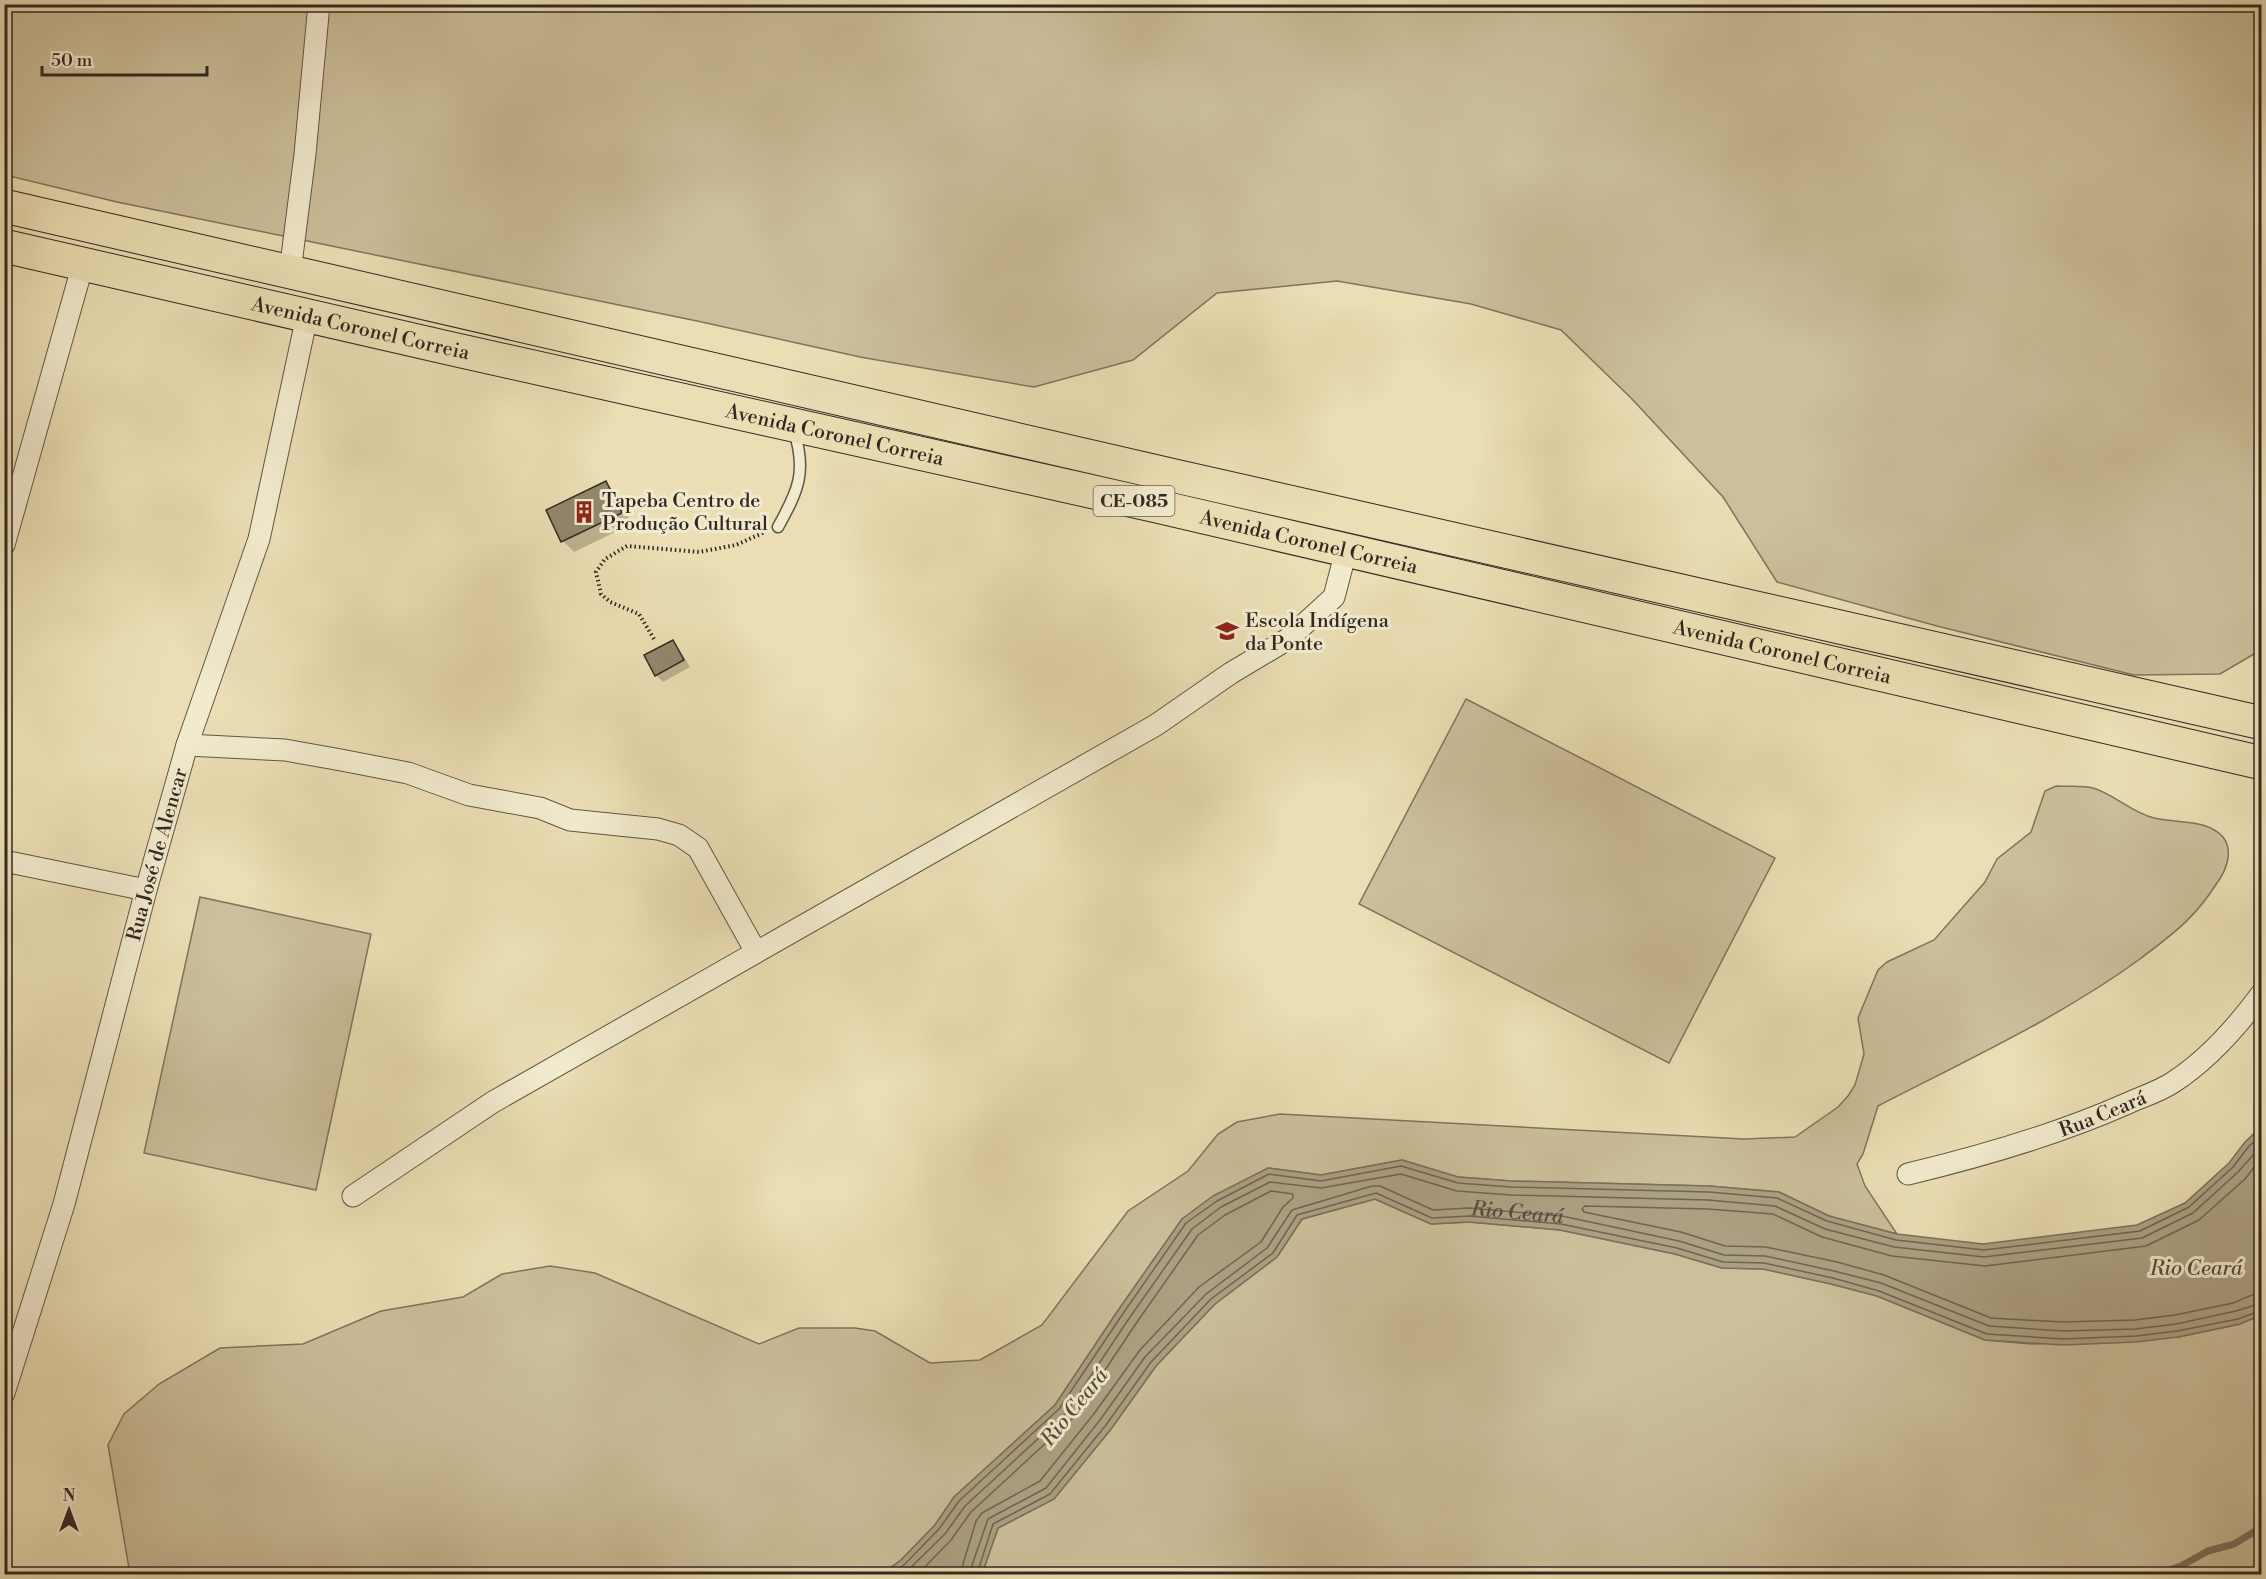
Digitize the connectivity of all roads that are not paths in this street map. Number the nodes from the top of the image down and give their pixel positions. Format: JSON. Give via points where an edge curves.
{"nodes":[{"id":1,"x":319,"y":4,"type":"edge"},
{"id":2,"x":4,"y":206,"type":"edge"},
{"id":3,"x":4,"y":246,"type":"edge"},
{"id":4,"x":83,"y":264,"type":"junction"},
{"id":5,"x":291,"y":272,"type":"junction"},
{"id":6,"x":307,"y":316,"type":"junction"},
{"id":7,"x":792,"y":425,"type":"junction"},
{"id":8,"x":778,"y":527,"type":"road end"},
{"id":9,"x":4,"y":546,"type":"edge"},
{"id":10,"x":1346,"y":551,"type":"junction"},
{"id":11,"x":2262,"y":723,"type":"edge"},
{"id":12,"x":187,"y":745,"type":"junction"},
{"id":13,"x":2262,"y":763,"type":"edge"},
{"id":14,"x":4,"y":861,"type":"edge"},
{"id":15,"x":146,"y":890,"type":"junction"},
{"id":16,"x":756,"y":952,"type":"junction"},
{"id":17,"x":2262,"y":993,"type":"edge"},
{"id":18,"x":1908,"y":1174,"type":"dead end"},
{"id":19,"x":353,"y":1196,"type":"dead end"},
{"id":20,"x":4,"y":1394,"type":"edge"}],
"edges":[{"from":1,"to":5,"type":"street"},
{"from":2,"to":5,"type":"highway","name":"Avenida Coronel Correia","number":"CE-085"},
{"from":3,"to":4,"type":"highway","name":"Avenida Coronel Correia","number":"CE-085"},
{"from":4,"to":6,"type":"highway","name":"Avenida Coronel Correia","number":"CE-085"},
{"from":4,"to":9,"type":"street"},
{"from":5,"to":11,"type":"highway","name":"Avenida Coronel Correia","number":"CE-085"},
{"from":6,"to":7,"type":"highway","name":"Avenida Coronel Correia","number":"CE-085"},
{"from":6,"to":12,"type":"street","name":"Rua José de Alencar","via":[[259,539]]},
{"from":7,"to":8,"type":"lane","via":[[799,447],[800,473],[796,495]]},
{"from":7,"to":10,"type":"highway","name":"Avenida Coronel Correia","number":"CE-085"},
{"from":10,"to":13,"type":"highway","name":"Avenida Coronel Correia","number":"CE-085"},
{"from":10,"to":16,"type":"street","via":[[1334,597],[1288,639],[1156,724]]},
{"from":12,"to":15,"type":"street","name":"Rua José de Alencar"},
{"from":12,"to":16,"type":"street","via":[[285,750],[341,760],[408,773],[469,795],[540,808],[570,820],[658,829],[678,835],[698,848]]},
{"from":14,"to":15,"type":"street"},
{"from":15,"to":20,"type":"street","name":"Rua José de Alencar","via":[[64,1204]]},
{"from":16,"to":19,"type":"street","via":[[493,1102]]},
{"from":17,"to":18,"type":"street","name":"Rua Ceará","via":[[2236,1028],[2171,1083],[2105,1114],[1983,1156]]}]}
